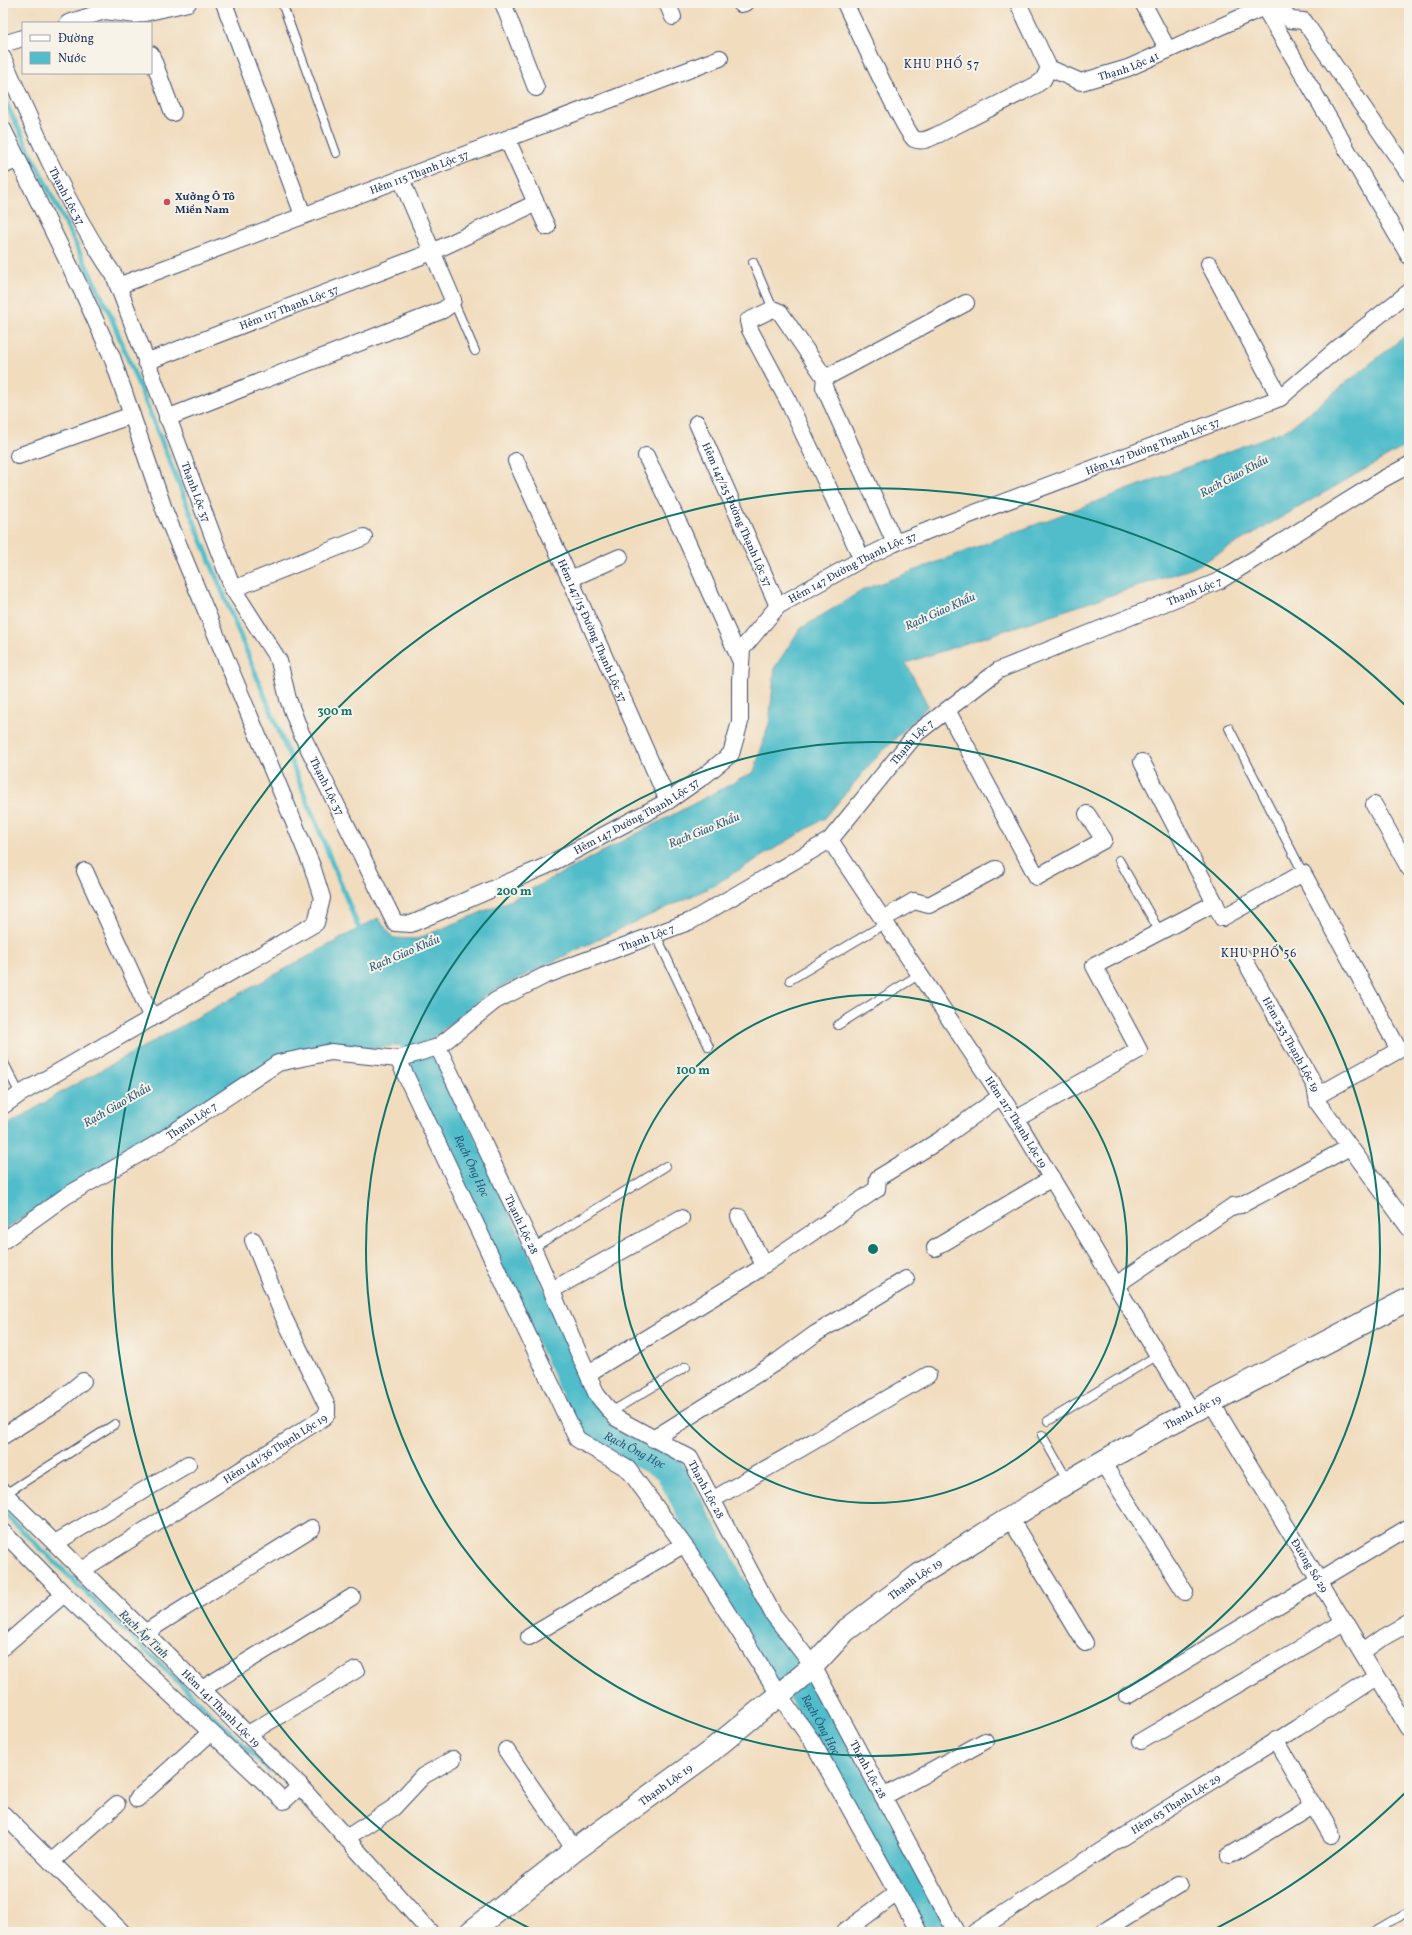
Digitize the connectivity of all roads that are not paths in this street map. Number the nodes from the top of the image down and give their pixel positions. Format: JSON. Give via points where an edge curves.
{"nodes":[{"id":1,"x":188,"y":3,"type":"edge"},
{"id":2,"x":224,"y":3,"type":"edge"},
{"id":3,"x":282,"y":3,"type":"edge"},
{"id":4,"x":503,"y":3,"type":"edge"},
{"id":5,"x":845,"y":3,"type":"edge"},
{"id":6,"x":1018,"y":3,"type":"edge"},
{"id":7,"x":1143,"y":3,"type":"edge"},
{"id":8,"x":1271,"y":4,"type":"edge"},
{"id":9,"x":111,"y":7,"type":"edge"},
{"id":10,"x":136,"y":14,"type":"edge"},
{"id":11,"x":71,"y":22,"type":"edge"},
{"id":12,"x":22,"y":38,"type":"edge"},
{"id":13,"x":3,"y":44,"type":"edge"},
{"id":14,"x":1168,"y":50,"type":"junction"},
{"id":15,"x":152,"y":57,"type":"edge"},
{"id":16,"x":3,"y":58,"type":"edge"},
{"id":17,"x":720,"y":58,"type":"dead end"},
{"id":18,"x":1049,"y":68,"type":"junction"},
{"id":19,"x":536,"y":88,"type":"dead end"},
{"id":20,"x":173,"y":113,"type":"dead end"},
{"id":21,"x":3,"y":129,"type":"edge"},
{"id":22,"x":507,"y":138,"type":"junction"},
{"id":23,"x":336,"y":153,"type":"dead end"},
{"id":24,"x":18,"y":159,"type":"junction"},
{"id":25,"x":3,"y":166,"type":"edge"},
{"id":26,"x":1409,"y":174,"type":"edge"},
{"id":27,"x":401,"y":179,"type":"junction"},
{"id":28,"x":536,"y":202,"type":"junction"},
{"id":29,"x":303,"y":215,"type":"junction"},
{"id":30,"x":547,"y":227,"type":"dead end"},
{"id":31,"x":432,"y":252,"type":"junction"},
{"id":32,"x":1409,"y":256,"type":"edge"},
{"id":33,"x":754,"y":262,"type":"dead end"},
{"id":34,"x":1210,"y":264,"type":"dead end"},
{"id":35,"x":118,"y":286,"type":"junction"},
{"id":36,"x":1409,"y":292,"type":"edge"},
{"id":37,"x":453,"y":300,"type":"junction"},
{"id":38,"x":966,"y":303,"type":"dead end"},
{"id":39,"x":773,"y":309,"type":"junction"},
{"id":40,"x":475,"y":351,"type":"dead end"},
{"id":41,"x":146,"y":362,"type":"junction"},
{"id":42,"x":825,"y":378,"type":"junction"},
{"id":43,"x":1280,"y":398,"type":"junction"},
{"id":44,"x":132,"y":415,"type":"junction"},
{"id":45,"x":167,"y":418,"type":"junction"},
{"id":46,"x":698,"y":423,"type":"dead end"},
{"id":47,"x":18,"y":456,"type":"dead end"},
{"id":48,"x":646,"y":456,"type":"dead end"},
{"id":49,"x":516,"y":461,"type":"dead end"},
{"id":50,"x":1409,"y":465,"type":"edge"},
{"id":51,"x":364,"y":537,"type":"dead end"},
{"id":52,"x":896,"y":543,"type":"junction"},
{"id":53,"x":620,"y":557,"type":"dead end"},
{"id":54,"x":862,"y":559,"type":"junction"},
{"id":55,"x":570,"y":579,"type":"junction"},
{"id":56,"x":233,"y":589,"type":"junction"},
{"id":57,"x":778,"y":606,"type":"junction"},
{"id":58,"x":741,"y":662,"type":"junction"},
{"id":59,"x":947,"y":710,"type":"junction"},
{"id":60,"x":1229,"y":728,"type":"dead end"},
{"id":61,"x":1142,"y":762,"type":"dead end"},
{"id":62,"x":668,"y":801,"type":"junction"},
{"id":63,"x":1374,"y":805,"type":"dead end"},
{"id":64,"x":1087,"y":814,"type":"dead end"},
{"id":65,"x":830,"y":840,"type":"junction"},
{"id":66,"x":1119,"y":860,"type":"dead end"},
{"id":67,"x":1409,"y":868,"type":"edge"},
{"id":68,"x":996,"y":869,"type":"dead end"},
{"id":69,"x":85,"y":872,"type":"dead end"},
{"id":70,"x":1304,"y":873,"type":"junction"},
{"id":71,"x":1215,"y":904,"type":"junction"},
{"id":72,"x":886,"y":919,"type":"junction"},
{"id":73,"x":395,"y":923,"type":"joint"},
{"id":74,"x":1160,"y":932,"type":"junction"},
{"id":75,"x":656,"y":935,"type":"junction"},
{"id":76,"x":1243,"y":957,"type":"dead end"},
{"id":77,"x":920,"y":974,"type":"junction"},
{"id":78,"x":790,"y":980,"type":"dead end"},
{"id":79,"x":152,"y":1018,"type":"junction"},
{"id":80,"x":838,"y":1025,"type":"dead end"},
{"id":81,"x":438,"y":1047,"type":"junction"},
{"id":82,"x":709,"y":1047,"type":"dead end"},
{"id":83,"x":398,"y":1059,"type":"junction"},
{"id":84,"x":3,"y":1061,"type":"edge"},
{"id":85,"x":20,"y":1094,"type":"junction"},
{"id":86,"x":1001,"y":1096,"type":"junction"},
{"id":87,"x":1317,"y":1096,"type":"junction"},
{"id":88,"x":3,"y":1106,"type":"edge"},
{"id":89,"x":1016,"y":1119,"type":"junction"},
{"id":90,"x":1350,"y":1147,"type":"junction"},
{"id":91,"x":666,"y":1166,"type":"dead end"},
{"id":92,"x":1052,"y":1178,"type":"junction"},
{"id":93,"x":681,"y":1218,"type":"dead end"},
{"id":94,"x":739,"y":1218,"type":"dead end"},
{"id":95,"x":1409,"y":1228,"type":"edge"},
{"id":96,"x":253,"y":1240,"type":"dead end"},
{"id":97,"x":3,"y":1242,"type":"edge"},
{"id":98,"x":533,"y":1248,"type":"junction"},
{"id":99,"x":935,"y":1248,"type":"dead end"},
{"id":100,"x":758,"y":1270,"type":"dead end"},
{"id":101,"x":906,"y":1279,"type":"dead end"},
{"id":102,"x":1116,"y":1285,"type":"junction"},
{"id":103,"x":552,"y":1290,"type":"junction"},
{"id":104,"x":1409,"y":1298,"type":"edge"},
{"id":105,"x":1158,"y":1355,"type":"junction"},
{"id":106,"x":686,"y":1367,"type":"dead end"},
{"id":107,"x":589,"y":1373,"type":"junction"},
{"id":108,"x":928,"y":1376,"type":"dead end"},
{"id":109,"x":83,"y":1381,"type":"dead end"},
{"id":110,"x":1211,"y":1402,"type":"junction"},
{"id":111,"x":611,"y":1412,"type":"junction"},
{"id":112,"x":1192,"y":1412,"type":"junction"},
{"id":113,"x":1048,"y":1422,"type":"dead end"},
{"id":114,"x":115,"y":1424,"type":"dead end"},
{"id":115,"x":1042,"y":1435,"type":"dead end"},
{"id":116,"x":3,"y":1436,"type":"edge"},
{"id":117,"x":653,"y":1439,"type":"junction"},
{"id":118,"x":1102,"y":1462,"type":"junction"},
{"id":119,"x":188,"y":1464,"type":"dead end"},
{"id":120,"x":1068,"y":1482,"type":"junction"},
{"id":121,"x":4,"y":1493,"type":"edge"},
{"id":122,"x":712,"y":1500,"type":"junction"},
{"id":123,"x":1010,"y":1518,"type":"junction"},
{"id":124,"x":1409,"y":1527,"type":"edge"},
{"id":125,"x":312,"y":1528,"type":"dead end"},
{"id":126,"x":3,"y":1532,"type":"edge"},
{"id":127,"x":55,"y":1543,"type":"junction"},
{"id":128,"x":683,"y":1545,"type":"junction"},
{"id":129,"x":82,"y":1570,"type":"junction"},
{"id":130,"x":1319,"y":1581,"type":"junction"},
{"id":131,"x":1185,"y":1592,"type":"dead end"},
{"id":132,"x":64,"y":1594,"type":"junction"},
{"id":133,"x":352,"y":1597,"type":"dead end"},
{"id":134,"x":1344,"y":1622,"type":"junction"},
{"id":135,"x":1409,"y":1623,"type":"edge"},
{"id":136,"x":146,"y":1632,"type":"junction"},
{"id":137,"x":528,"y":1637,"type":"dead end"},
{"id":138,"x":1086,"y":1643,"type":"dead end"},
{"id":139,"x":3,"y":1647,"type":"edge"},
{"id":140,"x":1363,"y":1652,"type":"junction"},
{"id":141,"x":811,"y":1668,"type":"junction"},
{"id":142,"x":356,"y":1670,"type":"dead end"},
{"id":143,"x":1376,"y":1676,"type":"junction"},
{"id":144,"x":202,"y":1690,"type":"junction"},
{"id":145,"x":783,"y":1693,"type":"junction"},
{"id":146,"x":1127,"y":1696,"type":"dead end"},
{"id":147,"x":1409,"y":1729,"type":"edge"},
{"id":148,"x":210,"y":1733,"type":"junction"},
{"id":149,"x":248,"y":1734,"type":"junction"},
{"id":150,"x":1276,"y":1740,"type":"junction"},
{"id":151,"x":985,"y":1741,"type":"dead end"},
{"id":152,"x":1141,"y":1741,"type":"dead end"},
{"id":153,"x":506,"y":1750,"type":"dead end"},
{"id":154,"x":452,"y":1759,"type":"dead end"},
{"id":155,"x":300,"y":1786,"type":"junction"},
{"id":156,"x":883,"y":1797,"type":"junction"},
{"id":157,"x":137,"y":1799,"type":"dead end"},
{"id":158,"x":117,"y":1804,"type":"dead end"},
{"id":159,"x":1314,"y":1804,"type":"junction"},
{"id":160,"x":3,"y":1814,"type":"edge"},
{"id":161,"x":1331,"y":1834,"type":"dead end"},
{"id":162,"x":346,"y":1838,"type":"junction"},
{"id":163,"x":575,"y":1850,"type":"junction"},
{"id":164,"x":1229,"y":1856,"type":"dead end"},
{"id":165,"x":51,"y":1862,"type":"junction"},
{"id":166,"x":1179,"y":1885,"type":"dead end"},
{"id":167,"x":897,"y":1893,"type":"junction"},
{"id":168,"x":1409,"y":1911,"type":"edge"},
{"id":169,"x":122,"y":1932,"type":"edge"},
{"id":170,"x":430,"y":1932,"type":"edge"},
{"id":171,"x":471,"y":1932,"type":"edge"},
{"id":172,"x":844,"y":1932,"type":"edge"},
{"id":173,"x":919,"y":1932,"type":"edge"},
{"id":174,"x":956,"y":1932,"type":"edge"},
{"id":175,"x":974,"y":1932,"type":"edge"},
{"id":176,"x":1103,"y":1932,"type":"edge"},
{"id":177,"x":1373,"y":1932,"type":"edge"}],
"edges":[{"from":1,"to":10,"type":"street"},
{"from":2,"to":29,"type":"street"},
{"from":3,"to":23,"type":"lane"},
{"from":4,"to":19,"type":"street"},
{"from":5,"to":18,"type":"street","via":[[900,116],[911,137],[916,140],[922,141],[937,135],[1036,85],[1043,80]]},
{"from":6,"to":18,"type":"street"},
{"from":7,"to":14,"type":"street"},
{"from":8,"to":14,"type":"street","name":"Thạnh Lộc 41"},
{"from":8,"to":26,"type":"street","via":[[1290,20],[1304,21]]},
{"from":8,"to":32,"type":"street"},
{"from":9,"to":10,"type":"street"},
{"from":9,"to":11,"type":"street"},
{"from":12,"to":13,"type":"street"},
{"from":14,"to":18,"type":"street","name":"Thạnh Lộc 41","via":[[1128,68],[1081,82]]},
{"from":15,"to":20,"type":"street"},
{"from":16,"to":35,"type":"street","name":"Thạnh Lộc 37","via":[[49,160],[91,241],[114,275]]},
{"from":17,"to":22,"type":"street","name":"Hẻm 115 Thạnh Lộc 37"},
{"from":21,"to":24,"type":"street"},
{"from":22,"to":27,"type":"street","name":"Hẻm 115 Thạnh Lộc 37"},
{"from":22,"to":28,"type":"street"},
{"from":24,"to":25,"type":"street"},
{"from":24,"to":44,"type":"street","via":[[112,357]]},
{"from":27,"to":29,"type":"street","name":"Hẻm 115 Thạnh Lộc 37"},
{"from":27,"to":31,"type":"street"},
{"from":28,"to":30,"type":"street"},
{"from":28,"to":31,"type":"street","name":"Hẻm 117 Thạnh Lộc 37"},
{"from":29,"to":35,"type":"street","name":"Hẻm 115 Thạnh Lộc 37"},
{"from":31,"to":37,"type":"street"},
{"from":31,"to":41,"type":"street","name":"Hẻm 117 Thạnh Lộc 37"},
{"from":33,"to":39,"type":"lane"},
{"from":34,"to":43,"type":"street"},
{"from":35,"to":41,"type":"street","name":"Thạnh Lộc 37"},
{"from":36,"to":43,"type":"street","name":"Hẻm 147 Đường Thạnh Lộc 37"},
{"from":37,"to":40,"type":"lane"},
{"from":37,"to":45,"type":"street","via":[[443,310]]},
{"from":38,"to":42,"type":"street"},
{"from":39,"to":42,"type":"street","via":[[780,312]]},
{"from":39,"to":54,"type":"street","via":[[750,319],[750,330],[788,401]]},
{"from":41,"to":45,"type":"street","name":"Thạnh Lộc 37"},
{"from":42,"to":52,"type":"street","via":[[824,387]]},
{"from":43,"to":52,"type":"street","name":"Hẻm 147 Đường Thạnh Lộc 37"},
{"from":44,"to":47,"type":"street"},
{"from":44,"to":79,"type":"street","via":[[165,512],[312,866],[322,898],[316,923]]},
{"from":45,"to":56,"type":"street","name":"Thạnh Lộc 37"},
{"from":46,"to":57,"type":"street","name":"Hẻm 147/25 Đường Thạnh Lộc 37"},
{"from":48,"to":58,"type":"street"},
{"from":49,"to":55,"type":"street","name":"Hẻm 147/15 Đường Thạnh Lộc 37"},
{"from":50,"to":59,"type":"street","name":"Thạnh Lộc 7","via":[[1219,581],[999,670]]},
{"from":51,"to":56,"type":"street"},
{"from":52,"to":54,"type":"street","name":"Hẻm 147 Đường Thạnh Lộc 37"},
{"from":53,"to":55,"type":"street"},
{"from":54,"to":57,"type":"street","name":"Hẻm 147 Đường Thạnh Lộc 37"},
{"from":55,"to":62,"type":"street","name":"Hẻm 147/15 Đường Thạnh Lộc 37"},
{"from":56,"to":73,"type":"street","name":"Thạnh Lộc 37","via":[[279,661],[288,699],[300,732]]},
{"from":57,"to":58,"type":"street","name":"Hẻm 147 Đường Thạnh Lộc 37","via":[[742,649]]},
{"from":58,"to":62,"type":"street","name":"Hẻm 147 Đường Thạnh Lộc 37","via":[[740,722],[731,754]]},
{"from":59,"to":64,"type":"street","via":[[1037,876],[1104,840]]},
{"from":59,"to":65,"type":"street","name":"Thạnh Lộc 7","via":[[917,733]]},
{"from":60,"to":70,"type":"lane"},
{"from":61,"to":71,"type":"street"},
{"from":62,"to":73,"type":"street","name":"Hẻm 147 Đường Thạnh Lộc 37","via":[[546,866],[412,924]]},
{"from":63,"to":67,"type":"street"},
{"from":65,"to":72,"type":"street","name":"Hẻm 217 Thạnh Lộc 19"},
{"from":65,"to":75,"type":"street","name":"Thạnh Lộc 7","via":[[691,921]]},
{"from":66,"to":74,"type":"lane"},
{"from":68,"to":72,"type":"street","via":[[929,905],[914,901]]},
{"from":69,"to":79,"type":"street"},
{"from":70,"to":71,"type":"street","via":[[1222,918]]},
{"from":70,"to":87,"type":"street","via":[[1399,1050]]},
{"from":71,"to":74,"type":"street"},
{"from":72,"to":77,"type":"street","name":"Hẻm 217 Thạnh Lộc 19"},
{"from":72,"to":78,"type":"lane"},
{"from":74,"to":89,"type":"street","via":[[1094,966],[1139,1050]]},
{"from":75,"to":81,"type":"street","name":"Thạnh Lộc 7","via":[[544,976],[495,1001]]},
{"from":75,"to":82,"type":"lane"},
{"from":76,"to":87,"type":"street","name":"Hẻm 233 Thạnh Lộc 19","via":[[1315,1086]]},
{"from":77,"to":80,"type":"lane"},
{"from":77,"to":86,"type":"street","name":"Hẻm 217 Thạnh Lộc 19"},
{"from":79,"to":85,"type":"street"},
{"from":81,"to":83,"type":"street"},
{"from":81,"to":98,"type":"street","name":"Thạnh Lộc 28"},
{"from":83,"to":97,"type":"street","name":"Thạnh Lộc 7","via":[[331,1052],[278,1063],[153,1146],[66,1196]]},
{"from":83,"to":128,"type":"street","via":[[577,1439],[628,1469]]},
{"from":84,"to":85,"type":"lane"},
{"from":85,"to":88,"type":"street"},
{"from":86,"to":89,"type":"street","name":"Hẻm 217 Thạnh Lộc 19"},
{"from":86,"to":94,"type":"street","via":[[940,1140],[878,1178],[878,1189],[764,1265]]},
{"from":87,"to":90,"type":"street","name":"Hẻm 233 Thạnh Lộc 19","via":[[1318,1103]]},
{"from":89,"to":92,"type":"street","name":"Hẻm 217 Thạnh Lộc 19"},
{"from":90,"to":95,"type":"street","name":"Hẻm 233 Thạnh Lộc 19"},
{"from":90,"to":102,"type":"street","via":[[1241,1205],[1233,1206]]},
{"from":91,"to":98,"type":"lane"},
{"from":92,"to":99,"type":"street"},
{"from":92,"to":102,"type":"street","name":"Hẻm 217 Thạnh Lộc 19"},
{"from":93,"to":103,"type":"street"},
{"from":96,"to":129,"type":"street","name":"Hẻm 141/36 Thạnh Lộc 19","via":[[284,1318],[327,1406],[327,1414]]},
{"from":98,"to":103,"type":"street","name":"Thạnh Lộc 28"},
{"from":100,"to":107,"type":"street"},
{"from":101,"to":117,"type":"street","via":[[814,1334],[778,1361]]},
{"from":102,"to":105,"type":"street","name":"Hẻm 217 Thạnh Lộc 19"},
{"from":103,"to":107,"type":"street","name":"Thạnh Lộc 28"},
{"from":104,"to":110,"type":"street","name":"Thạnh Lộc 19"},
{"from":105,"to":112,"type":"street","name":"Hẻm 217 Thạnh Lộc 19"},
{"from":105,"to":113,"type":"lane"},
{"from":106,"to":111,"type":"lane"},
{"from":107,"to":111,"type":"street","name":"Thạnh Lộc 28","via":[[597,1395]]},
{"from":108,"to":122,"type":"street"},
{"from":109,"to":116,"type":"street","via":[[56,1403]]},
{"from":110,"to":112,"type":"street","name":"Thạnh Lộc 19"},
{"from":110,"to":130,"type":"street","name":"Đường Số 29"},
{"from":111,"to":117,"type":"street","name":"Thạnh Lộc 28","via":[[616,1418]]},
{"from":112,"to":118,"type":"street","name":"Thạnh Lộc 19"},
{"from":114,"to":121,"type":"lane"},
{"from":115,"to":120,"type":"lane"},
{"from":117,"to":122,"type":"street","name":"Thạnh Lộc 28","via":[[690,1458]]},
{"from":118,"to":120,"type":"street","name":"Thạnh Lộc 19"},
{"from":118,"to":131,"type":"street"},
{"from":119,"to":127,"type":"street"},
{"from":120,"to":123,"type":"street","name":"Thạnh Lộc 19"},
{"from":121,"to":127,"type":"street","name":"Hẻm 141 Thạnh Lộc 19"},
{"from":122,"to":141,"type":"street","name":"Thạnh Lộc 28","via":[[774,1614]]},
{"from":123,"to":138,"type":"street"},
{"from":123,"to":141,"type":"street","name":"Thạnh Lộc 19","via":[[919,1575],[845,1631]]},
{"from":124,"to":130,"type":"street"},
{"from":125,"to":136,"type":"street"},
{"from":126,"to":132,"type":"street"},
{"from":127,"to":129,"type":"street","name":"Hẻm 141 Thạnh Lộc 19"},
{"from":128,"to":137,"type":"street"},
{"from":128,"to":145,"type":"street"},
{"from":129,"to":136,"type":"street","name":"Hẻm 141 Thạnh Lộc 19"},
{"from":130,"to":134,"type":"street","name":"Đường Số 29"},
{"from":130,"to":146,"type":"street"},
{"from":132,"to":139,"type":"street"},
{"from":132,"to":148,"type":"street"},
{"from":133,"to":144,"type":"street"},
{"from":134,"to":140,"type":"street","name":"Đường Số 29"},
{"from":134,"to":152,"type":"street"},
{"from":135,"to":140,"type":"street"},
{"from":136,"to":144,"type":"street","name":"Hẻm 141 Thạnh Lộc 19"},
{"from":140,"to":143,"type":"street","name":"Đường Số 29"},
{"from":141,"to":145,"type":"street","name":"Thạnh Lộc 19"},
{"from":141,"to":156,"type":"street","name":"Thạnh Lộc 28"},
{"from":142,"to":149,"type":"street"},
{"from":143,"to":147,"type":"street","name":"Đường Số 29"},
{"from":143,"to":150,"type":"street","name":"Hẻm 63 Thạnh Lộc 29"},
{"from":144,"to":149,"type":"street","name":"Hẻm 141 Thạnh Lộc 19"},
{"from":145,"to":163,"type":"street","name":"Thạnh Lộc 19","via":[[706,1755]]},
{"from":145,"to":167,"type":"street"},
{"from":148,"to":155,"type":"street","via":[[284,1801]]},
{"from":148,"to":157,"type":"street"},
{"from":149,"to":155,"type":"street","name":"Hẻm 141 Thạnh Lộc 19"},
{"from":150,"to":159,"type":"street"},
{"from":150,"to":175,"type":"street","name":"Hẻm 63 Thạnh Lộc 29"},
{"from":151,"to":156,"type":"street"},
{"from":153,"to":163,"type":"street"},
{"from":154,"to":162,"type":"street","via":[[423,1776],[393,1808]]},
{"from":155,"to":162,"type":"street","name":"Hẻm 141 Thạnh Lộc 19"},
{"from":156,"to":174,"type":"street","name":"Thạnh Lộc 28"},
{"from":158,"to":165,"type":"street"},
{"from":159,"to":161,"type":"street"},
{"from":159,"to":164,"type":"street"},
{"from":160,"to":165,"type":"street"},
{"from":162,"to":170,"type":"street","name":"Hẻm 141 Thạnh Lộc 19"},
{"from":163,"to":171,"type":"street","name":"Thạnh Lộc 19"},
{"from":165,"to":169,"type":"street"},
{"from":166,"to":176,"type":"street"},
{"from":167,"to":172,"type":"street"},
{"from":167,"to":173,"type":"street"},
{"from":168,"to":177,"type":"lane"}]}
